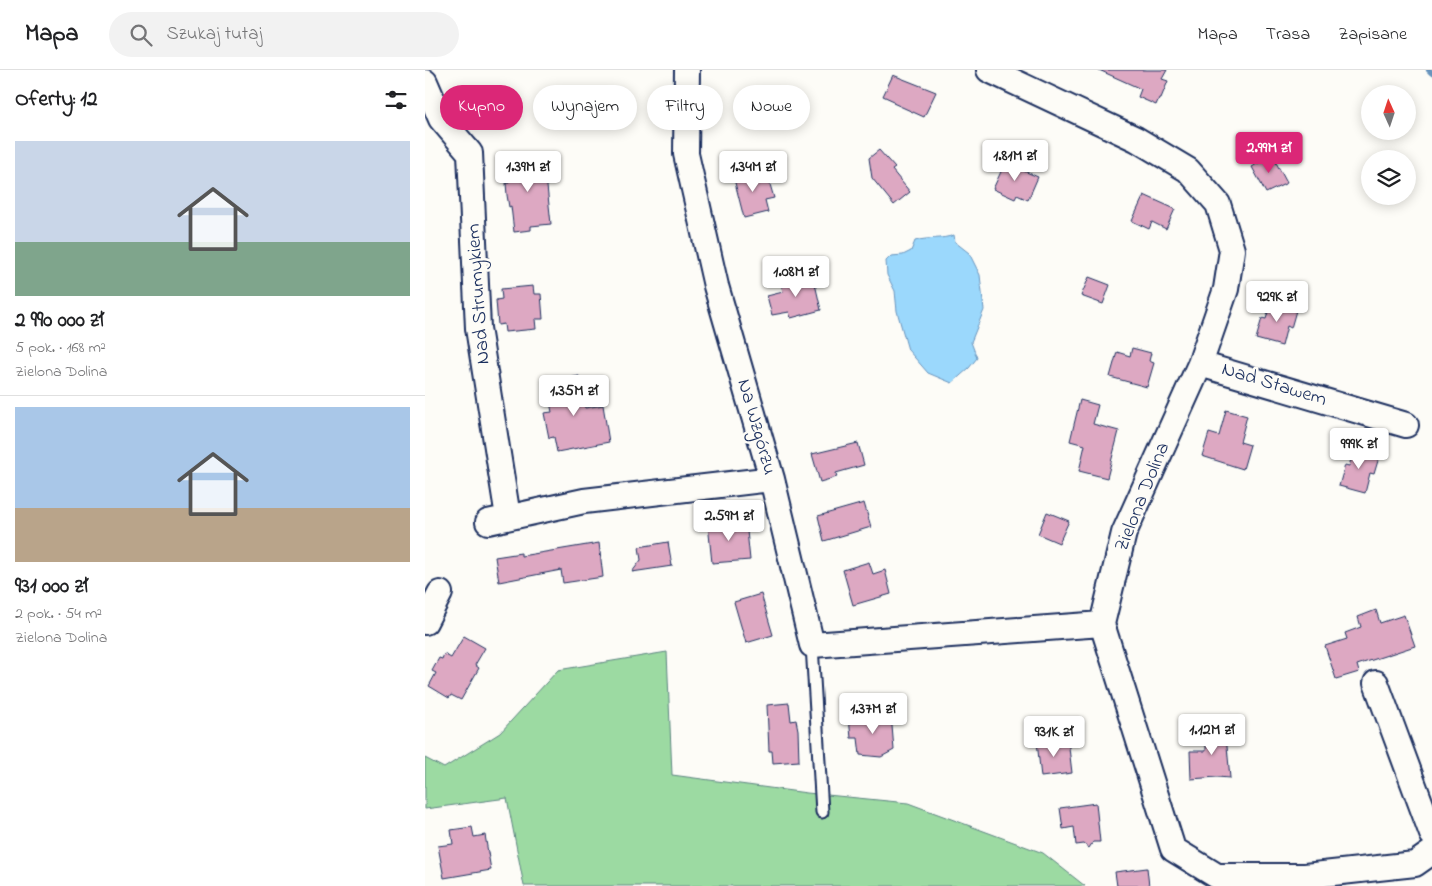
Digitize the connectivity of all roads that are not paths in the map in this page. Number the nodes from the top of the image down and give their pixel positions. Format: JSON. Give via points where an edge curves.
{"nodes":[{"id":1,"x":687,"y":70,"type":"edge"},
{"id":2,"x":989,"y":70,"type":"edge"},
{"id":3,"x":425,"y":82,"type":"edge"},
{"id":4,"x":1200,"y":364,"type":"junction"},
{"id":5,"x":1405,"y":425,"type":"dead end"},
{"id":6,"x":771,"y":479,"type":"junction"},
{"id":7,"x":441,"y":593,"type":"dead end"},
{"id":8,"x":425,"y":622,"type":"edge"},
{"id":9,"x":1102,"y":624,"type":"junction"},
{"id":10,"x":812,"y":645,"type":"junction"},
{"id":11,"x":1376,"y":683,"type":"dead end"},
{"id":12,"x":822,"y":812,"type":"dead end"},
{"id":13,"x":1432,"y":834,"type":"edge"},
{"id":14,"x":1432,"y":852,"type":"edge"},
{"id":15,"x":1306,"y":881,"type":"edge"}],
"edges":[{"from":1,"to":6,"type":"street","name":"Na Wzgórzu","via":[[686,154],[716,286]]},
{"from":2,"to":4,"type":"street","name":"Zielona Dolina","via":[[1136,139],[1188,170],[1218,204],[1232,250],[1226,289]]},
{"from":3,"to":6,"type":"street","name":"Nad Strumykiem","via":[[441,119],[469,153],[478,328],[498,520],[585,501]]},
{"from":4,"to":5,"type":"street","name":"Nad Stawem"},
{"from":4,"to":9,"type":"street","name":"Zielona Dolina","via":[[1125,533]]},
{"from":6,"to":10,"type":"street","name":"Na Wzgórzu"},
{"from":7,"to":8,"type":"street"},
{"from":9,"to":10,"type":"street"},
{"from":9,"to":15,"type":"street","via":[[1173,849],[1217,876]]},
{"from":10,"to":12,"type":"lane"},
{"from":11,"to":13,"type":"street"},
{"from":14,"to":15,"type":"street","via":[[1415,864]]}]}
